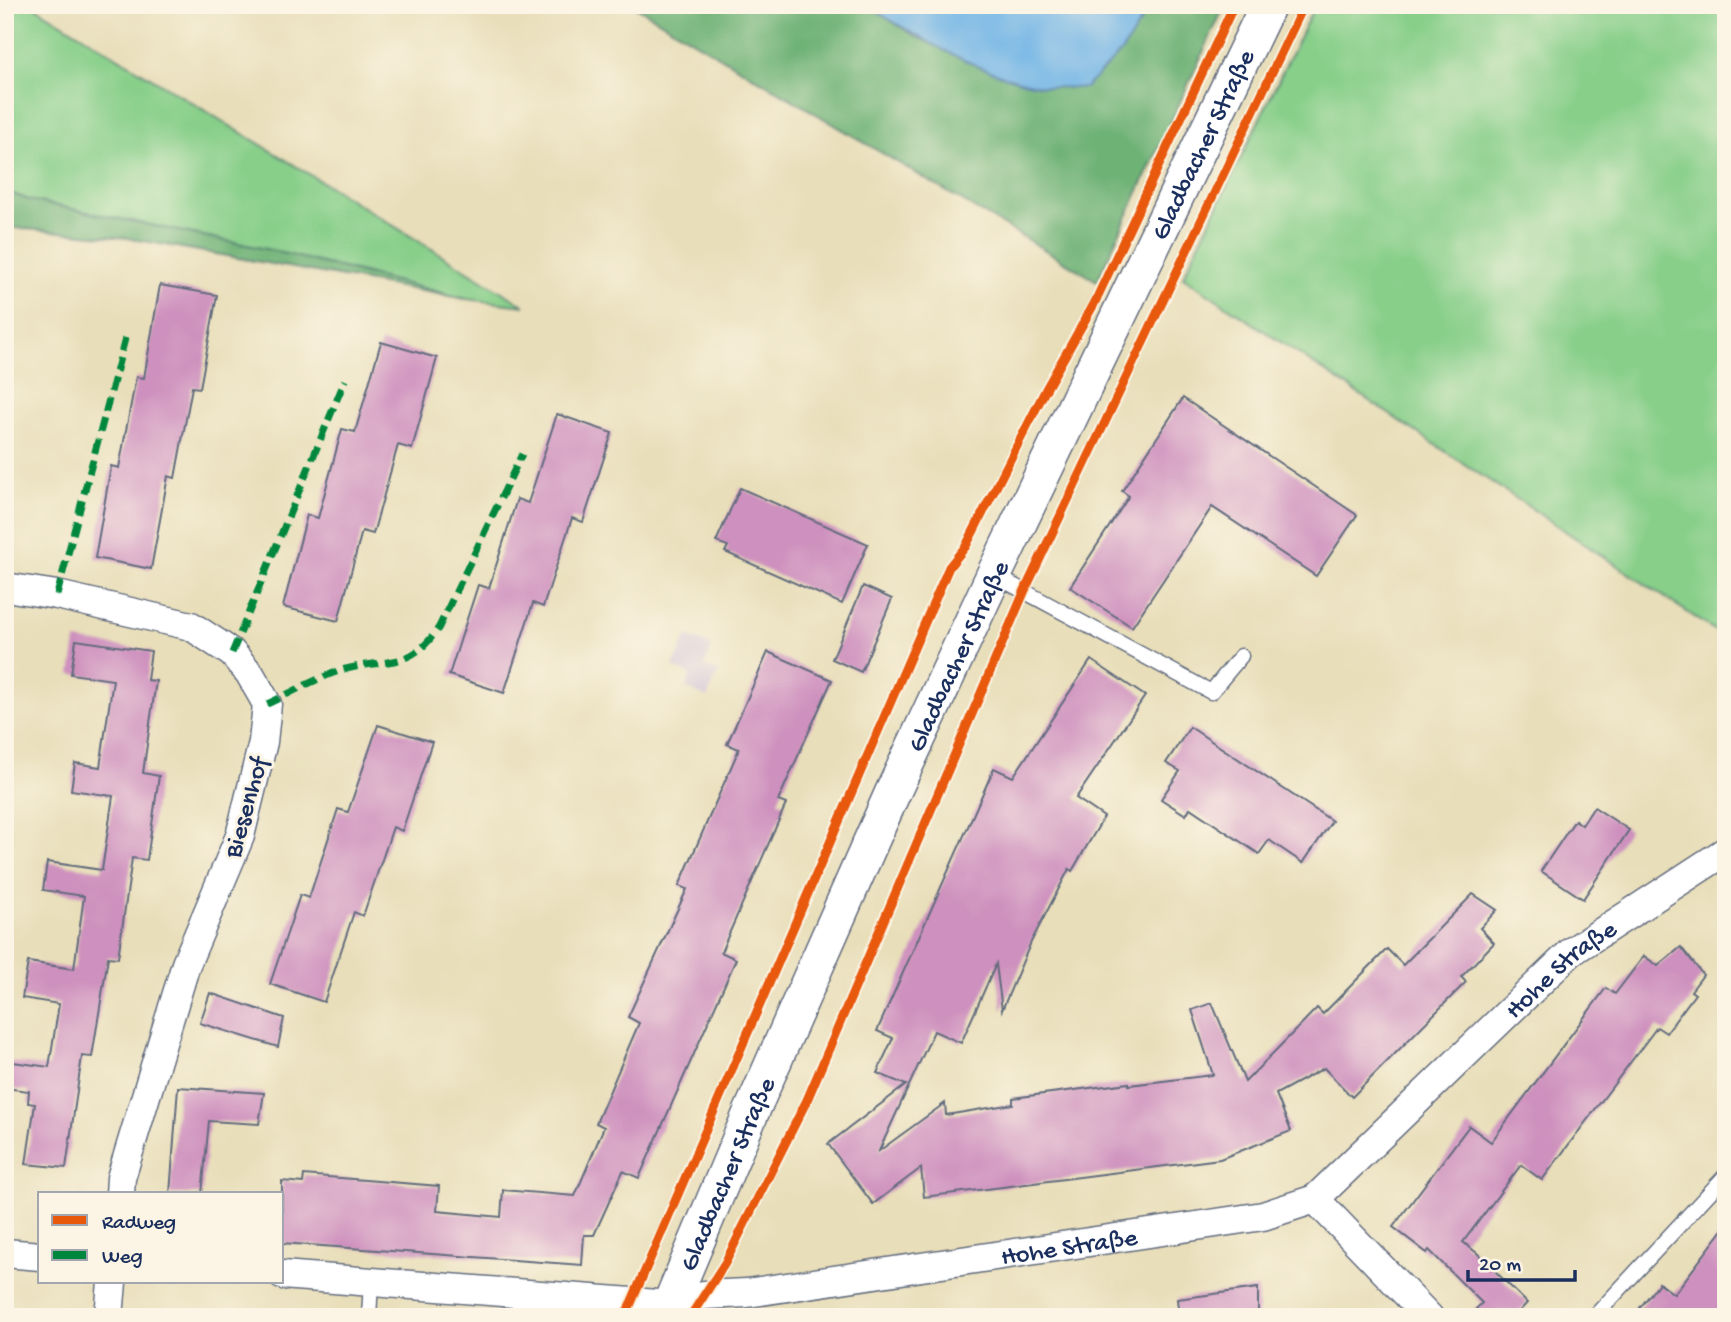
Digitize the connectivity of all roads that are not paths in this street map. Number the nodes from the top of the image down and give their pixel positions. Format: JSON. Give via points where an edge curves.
{"nodes":[{"id":1,"x":1268,"y":5,"type":"edge"},
{"id":2,"x":994,"y":575,"type":"junction"},
{"id":3,"x":5,"y":587,"type":"edge"},
{"id":4,"x":1241,"y":656,"type":"dead end"},
{"id":5,"x":1726,"y":850,"type":"edge"},
{"id":6,"x":1726,"y":1175,"type":"edge"},
{"id":7,"x":120,"y":1192,"type":"edge"},
{"id":8,"x":1315,"y":1199,"type":"junction"},
{"id":9,"x":5,"y":1253,"type":"edge"},
{"id":10,"x":38,"y":1256,"type":"edge"},
{"id":11,"x":284,"y":1275,"type":"edge"},
{"id":12,"x":371,"y":1282,"type":"junction"},
{"id":13,"x":111,"y":1284,"type":"edge"},
{"id":14,"x":667,"y":1311,"type":"edge"},
{"id":15,"x":109,"y":1317,"type":"edge"},
{"id":16,"x":369,"y":1317,"type":"edge"},
{"id":17,"x":1429,"y":1317,"type":"edge"},
{"id":18,"x":1594,"y":1317,"type":"edge"}],
"edges":[{"from":1,"to":2,"type":"street","name":"Gladbacher Straße"},
{"from":2,"to":4,"type":"lane","via":[[1211,692]]},
{"from":2,"to":14,"type":"street","name":"Gladbacher Straße","via":[[892,794]]},
{"from":3,"to":7,"type":"street","name":"Biesenhof","via":[[191,626],[232,653],[267,704],[263,742],[240,836],[186,964]]},
{"from":5,"to":8,"type":"street","name":"Hohe Straße","via":[[1571,952]]},
{"from":6,"to":18,"type":"lane"},
{"from":8,"to":14,"type":"street","name":"Hohe Straße","via":[[1263,1216],[747,1293],[704,1295]]},
{"from":8,"to":17,"type":"street"},
{"from":9,"to":10,"type":"street"},
{"from":11,"to":12,"type":"street","name":"Hohe Straße"},
{"from":12,"to":14,"type":"street","name":"Hohe Straße"},
{"from":12,"to":16,"type":"lane"},
{"from":13,"to":15,"type":"street"}]}
